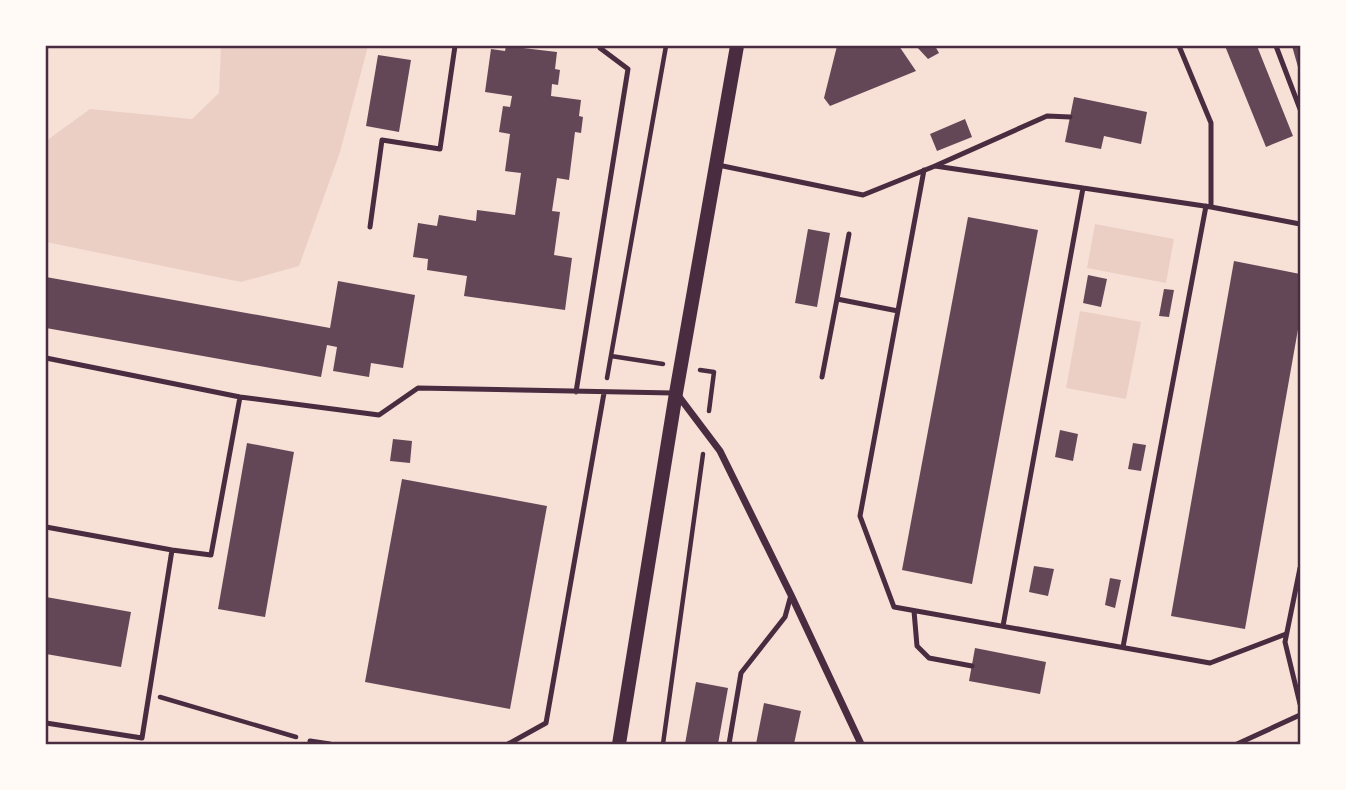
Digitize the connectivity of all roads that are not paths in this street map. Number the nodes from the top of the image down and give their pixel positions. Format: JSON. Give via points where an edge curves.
{"nodes":[{"id":1,"x":456,"y":46,"type":"edge"},
{"id":2,"x":600,"y":46,"type":"edge"},
{"id":3,"x":737,"y":46,"type":"edge"},
{"id":4,"x":1180,"y":46,"type":"edge"},
{"id":5,"x":1276,"y":46,"type":"edge"},
{"id":6,"x":1300,"y":109,"type":"edge"},
{"id":7,"x":1070,"y":117,"type":"dead end"},
{"id":8,"x":716,"y":165,"type":"junction"},
{"id":9,"x":935,"y":166,"type":"junction"},
{"id":10,"x":924,"y":170,"type":"junction"},
{"id":11,"x":1083,"y":188,"type":"junction"},
{"id":12,"x":1208,"y":207,"type":"junction"},
{"id":13,"x":1300,"y":224,"type":"edge"},
{"id":14,"x":370,"y":227,"type":"dead end"},
{"id":15,"x":849,"y":234,"type":"dead end"},
{"id":16,"x":836,"y":299,"type":"junction"},
{"id":17,"x":898,"y":311,"type":"junction"},
{"id":18,"x":46,"y":358,"type":"edge"},
{"id":19,"x":822,"y":377,"type":"dead end"},
{"id":20,"x":576,"y":392,"type":"junction"},
{"id":21,"x":604,"y":393,"type":"junction"},
{"id":22,"x":676,"y":393,"type":"junction"},
{"id":23,"x":240,"y":397,"type":"junction"},
{"id":24,"x":46,"y":527,"type":"edge"},
{"id":25,"x":172,"y":550,"type":"junction"},
{"id":26,"x":1300,"y":568,"type":"edge"},
{"id":27,"x":791,"y":595,"type":"junction"},
{"id":28,"x":914,"y":611,"type":"junction"},
{"id":29,"x":1003,"y":626,"type":"junction"},
{"id":30,"x":1286,"y":634,"type":"junction"},
{"id":31,"x":1123,"y":647,"type":"junction"},
{"id":32,"x":972,"y":666,"type":"dead end"},
{"id":33,"x":1300,"y":704,"type":"edge"},
{"id":34,"x":1300,"y":715,"type":"edge"},
{"id":35,"x":46,"y":723,"type":"edge"},
{"id":36,"x":310,"y":741,"type":"road end"},
{"id":37,"x":330,"y":744,"type":"edge"},
{"id":38,"x":508,"y":744,"type":"edge"},
{"id":39,"x":619,"y":744,"type":"edge"},
{"id":40,"x":729,"y":744,"type":"edge"},
{"id":41,"x":860,"y":744,"type":"edge"},
{"id":42,"x":1237,"y":744,"type":"edge"}],
"edges":[{"from":1,"to":14,"type":"lane","via":[[440,149],[382,140]]},
{"from":2,"to":20,"type":"lane","via":[[628,69]]},
{"from":3,"to":8,"type":"main road"},
{"from":4,"to":12,"type":"lane","via":[[1211,123]]},
{"from":5,"to":6,"type":"lane"},
{"from":7,"to":9,"type":"lane","via":[[1047,116]]},
{"from":8,"to":10,"type":"lane","via":[[863,195]]},
{"from":8,"to":22,"type":"main road"},
{"from":9,"to":10,"type":"lane"},
{"from":9,"to":11,"type":"lane"},
{"from":10,"to":17,"type":"lane"},
{"from":11,"to":12,"type":"lane"},
{"from":11,"to":29,"type":"lane"},
{"from":12,"to":13,"type":"lane"},
{"from":12,"to":31,"type":"lane"},
{"from":15,"to":16,"type":"lane"},
{"from":16,"to":17,"type":"lane"},
{"from":16,"to":19,"type":"lane"},
{"from":17,"to":28,"type":"lane","via":[[860,516],[894,607]]},
{"from":18,"to":23,"type":"lane"},
{"from":20,"to":21,"type":"lane"},
{"from":20,"to":23,"type":"lane","via":[[418,388],[379,415]]},
{"from":21,"to":22,"type":"lane"},
{"from":21,"to":38,"type":"lane","via":[[546,723]]},
{"from":22,"to":27,"type":"street","via":[[720,451]]},
{"from":22,"to":39,"type":"main road"},
{"from":23,"to":25,"type":"lane","via":[[211,555]]},
{"from":24,"to":25,"type":"lane"},
{"from":25,"to":35,"type":"lane","via":[[142,738]]},
{"from":26,"to":30,"type":"lane"},
{"from":27,"to":40,"type":"lane","via":[[785,617],[741,673]]},
{"from":27,"to":41,"type":"street"},
{"from":28,"to":29,"type":"lane"},
{"from":28,"to":32,"type":"lane","via":[[917,646],[929,658]]},
{"from":29,"to":31,"type":"lane"},
{"from":30,"to":31,"type":"lane","via":[[1210,663]]},
{"from":30,"to":33,"type":"lane"},
{"from":34,"to":42,"type":"lane"},
{"from":36,"to":37,"type":"lane"}]}
